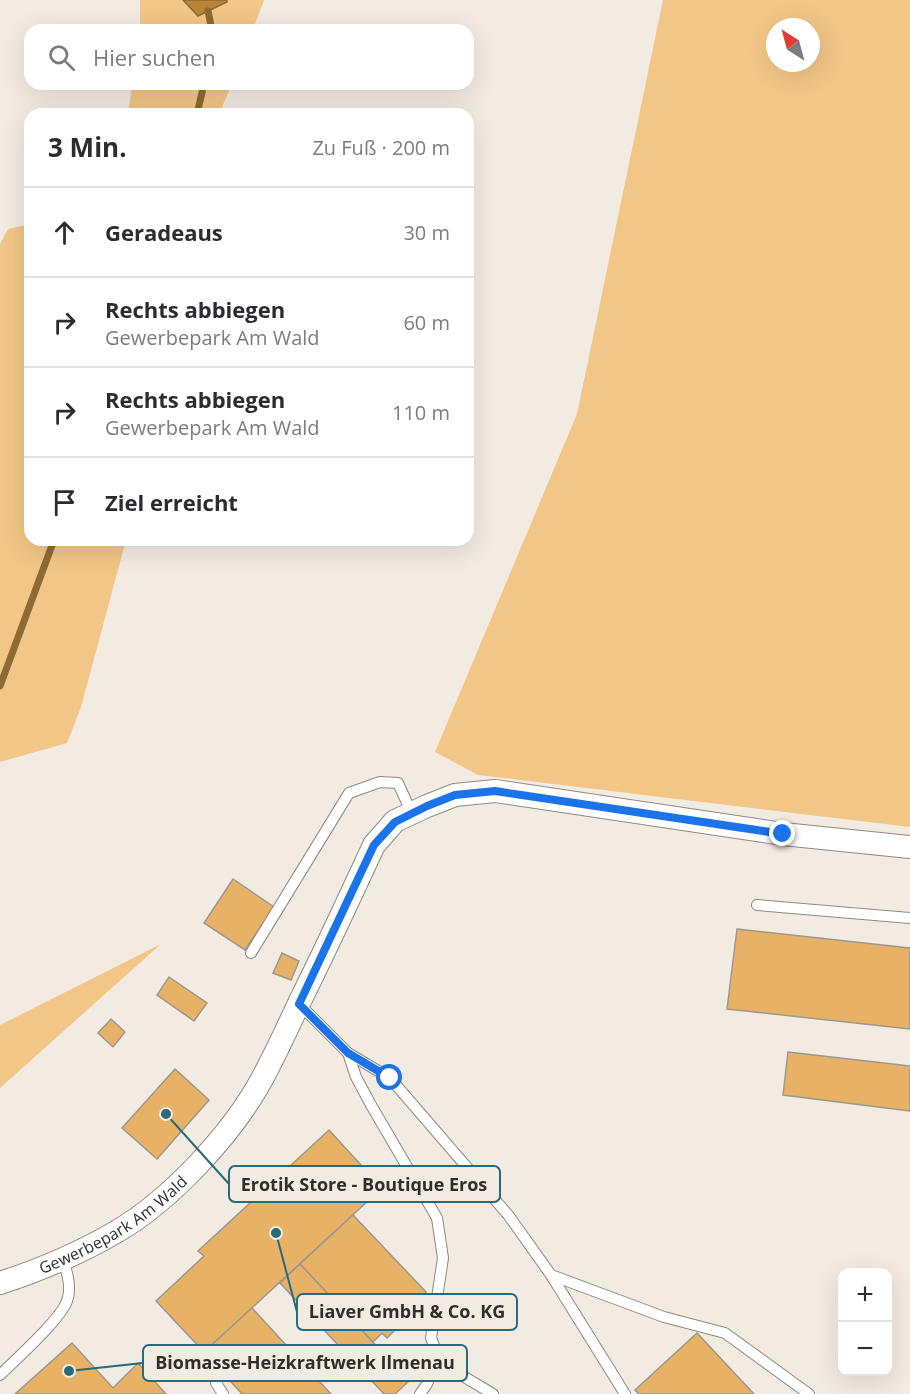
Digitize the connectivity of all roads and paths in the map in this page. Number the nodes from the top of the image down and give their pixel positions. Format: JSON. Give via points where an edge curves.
{"nodes":[{"id":1,"x":412,"y":814,"type":"junction"},
{"id":2,"x":910,"y":847,"type":"edge"},
{"id":3,"x":757,"y":905,"type":"dead end"},
{"id":4,"x":910,"y":918,"type":"edge"},
{"id":5,"x":251,"y":953,"type":"dead end"},
{"id":6,"x":299,"y":1004,"type":"junction"},
{"id":7,"x":348,"y":1053,"type":"junction"},
{"id":8,"x":63,"y":1259,"type":"junction"},
{"id":9,"x":551,"y":1275,"type":"junction"},
{"id":10,"x":0,"y":1283,"type":"edge"},
{"id":11,"x":438,"y":1356,"type":"junction"},
{"id":12,"x":0,"y":1375,"type":"edge"},
{"id":13,"x":216,"y":1383,"type":"dead end"},
{"id":14,"x":223,"y":1394,"type":"edge"},
{"id":15,"x":420,"y":1394,"type":"edge"},
{"id":16,"x":493,"y":1394,"type":"edge"},
{"id":17,"x":625,"y":1394,"type":"edge"},
{"id":18,"x":809,"y":1394,"type":"edge"}],
"edges":[{"from":1,"to":2,"type":"street","name":"Gewerbepark Am Wald","via":[[455,795],[495,791],[783,834]]},
{"from":1,"to":5,"type":"lane","via":[[398,783],[380,782],[349,793]]},
{"from":1,"to":6,"type":"street","name":"Gewerbepark Am Wald","via":[[395,822],[374,845]]},
{"from":3,"to":4,"type":"lane"},
{"from":6,"to":7,"type":"lane"},
{"from":6,"to":8,"type":"street","name":"Gewerbepark Am Wald","via":[[243,1110],[192,1171],[118,1231]]},
{"from":7,"to":9,"type":"lane","via":[[390,1078],[509,1216]]},
{"from":7,"to":11,"type":"lane","via":[[356,1077],[436,1218],[443,1258],[432,1338]]},
{"from":8,"to":10,"type":"street","name":"Gewerbepark Am Wald"},
{"from":8,"to":12,"type":"lane","via":[[69,1279],[68,1300]]},
{"from":9,"to":17,"type":"lane"},
{"from":9,"to":18,"type":"lane","via":[[664,1317],[725,1333]]},
{"from":11,"to":15,"type":"lane"},
{"from":11,"to":16,"type":"lane","via":[[451,1369]]},
{"from":13,"to":14,"type":"lane"}]}
